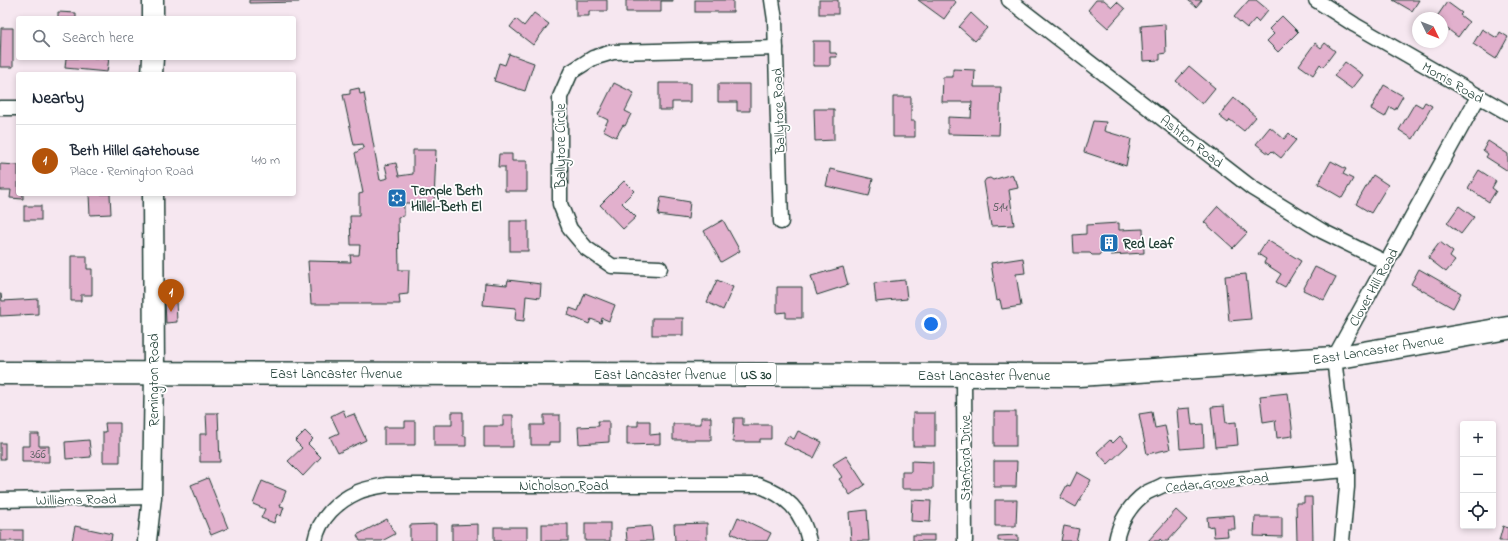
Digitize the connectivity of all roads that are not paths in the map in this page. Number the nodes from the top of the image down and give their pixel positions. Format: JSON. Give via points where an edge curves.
{"nodes":[{"id":1,"x":153,"y":0,"type":"edge"},
{"id":2,"x":772,"y":0,"type":"edge"},
{"id":3,"x":1009,"y":0,"type":"edge"},
{"id":4,"x":1316,"y":0,"type":"edge"},
{"id":5,"x":153,"y":16,"type":"edge"},
{"id":6,"x":776,"y":48,"type":"junction"},
{"id":7,"x":153,"y":60,"type":"edge"},
{"id":8,"x":152,"y":72,"type":"edge"},
{"id":9,"x":1478,"y":97,"type":"junction"},
{"id":10,"x":0,"y":108,"type":"edge"},
{"id":11,"x":16,"y":108,"type":"edge"},
{"id":12,"x":1508,"y":113,"type":"edge"},
{"id":13,"x":153,"y":196,"type":"edge"},
{"id":14,"x":781,"y":222,"type":"dead end"},
{"id":15,"x":1387,"y":263,"type":"junction"},
{"id":16,"x":660,"y":268,"type":"dead end"},
{"id":17,"x":1508,"y":328,"type":"edge"},
{"id":18,"x":1334,"y":358,"type":"junction"},
{"id":19,"x":0,"y":373,"type":"edge"},
{"id":20,"x":154,"y":373,"type":"junction"},
{"id":21,"x":964,"y":375,"type":"junction"},
{"id":22,"x":1347,"y":470,"type":"junction"},
{"id":23,"x":152,"y":497,"type":"junction"},
{"id":24,"x":0,"y":500,"type":"edge"},
{"id":25,"x":147,"y":541,"type":"edge"},
{"id":26,"x":316,"y":541,"type":"edge"},
{"id":27,"x":809,"y":541,"type":"edge"},
{"id":28,"x":965,"y":541,"type":"edge"},
{"id":29,"x":1116,"y":541,"type":"edge"},
{"id":30,"x":1342,"y":541,"type":"edge"}],
"edges":[{"from":1,"to":5,"type":"main road"},
{"from":2,"to":6,"type":"street","name":"Ballytore Road"},
{"from":3,"to":15,"type":"street","name":"Ashton Road","via":[[1252,188],[1322,231]]},
{"from":4,"to":9,"type":"street","name":"Morris Road"},
{"from":6,"to":14,"type":"street","name":"Ballytore Road"},
{"from":6,"to":16,"type":"street","name":"Ballytore Circle","via":[[613,52],[593,58],[571,72],[560,97],[560,204],[570,229],[586,248],[612,266]]},
{"from":7,"to":8,"type":"main road"},
{"from":9,"to":12,"type":"street","name":"Morris Road"},
{"from":9,"to":15,"type":"street","name":"Clover Hill Road"},
{"from":10,"to":11,"type":"street"},
{"from":13,"to":20,"type":"main road","name":"Remington Road"},
{"from":15,"to":18,"type":"street","name":"Clover Hill Road"},
{"from":17,"to":18,"type":"highway","name":"East Lancaster Avenue","number":"US 30"},
{"from":18,"to":21,"type":"highway","name":"East Lancaster Avenue","number":"US 30","via":[[1079,375]]},
{"from":18,"to":22,"type":"street"},
{"from":19,"to":20,"type":"highway","name":"East Lancaster Avenue","number":"US 30"},
{"from":20,"to":21,"type":"highway","name":"East Lancaster Avenue","number":"US 30"},
{"from":20,"to":23,"type":"street","name":"Remington Road"},
{"from":21,"to":28,"type":"street","name":"Stanford Drive"},
{"from":22,"to":29,"type":"street","name":"Cedar Grove Road","via":[[1163,485],[1146,493],[1128,510],[1118,529]]},
{"from":22,"to":30,"type":"street","via":[[1348,487]]},
{"from":23,"to":24,"type":"street","name":"Williams Road"},
{"from":23,"to":25,"type":"street","name":"Remington Road"},
{"from":26,"to":27,"type":"street","name":"Nicholson Road","via":[[317,531],[326,516],[342,501],[360,491],[386,485],[758,485],[789,502],[800,516]]}]}
